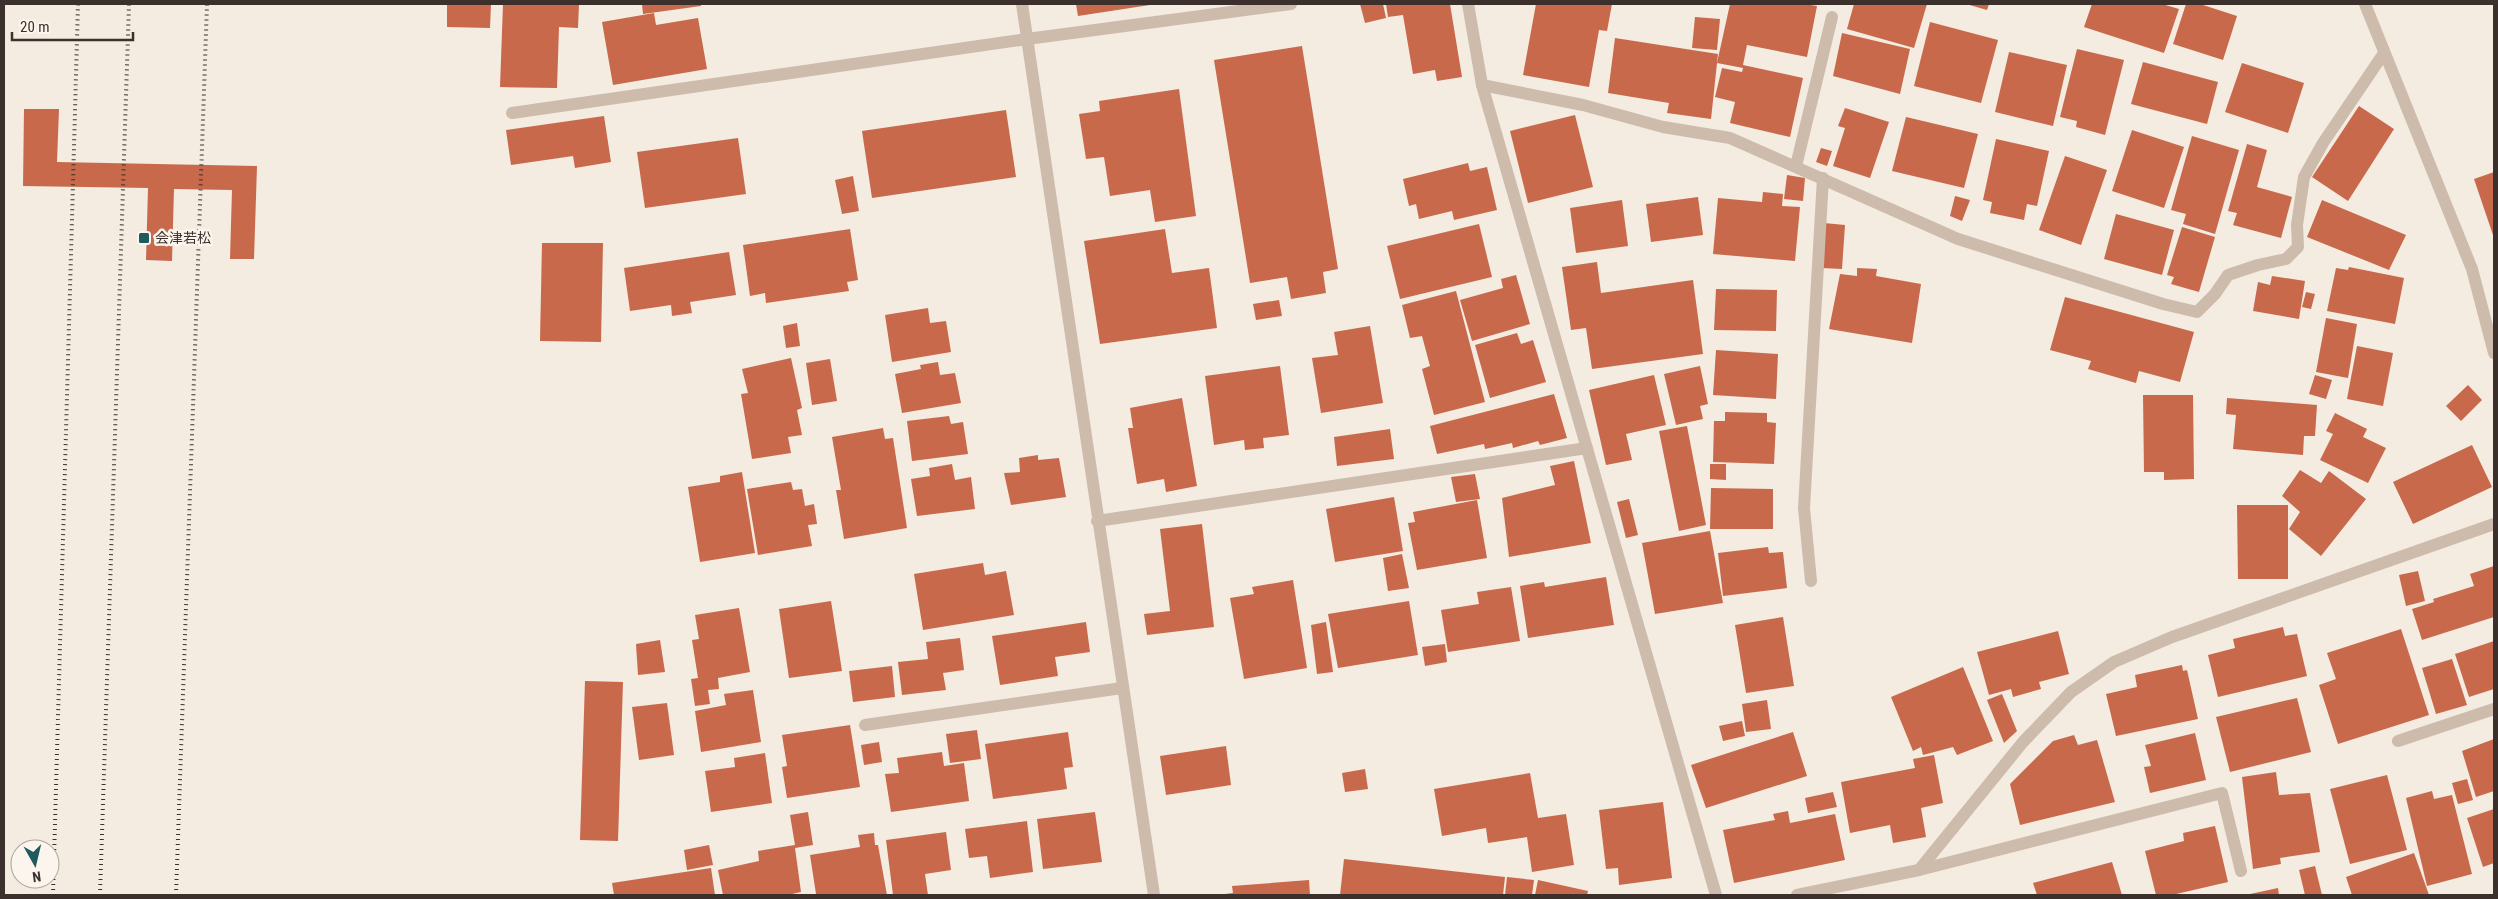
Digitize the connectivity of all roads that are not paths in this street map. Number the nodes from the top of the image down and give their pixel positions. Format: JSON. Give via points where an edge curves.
{"nodes":[{"id":1,"x":1022,"y":4,"type":"edge"},
{"id":2,"x":1291,"y":4,"type":"edge"},
{"id":3,"x":1468,"y":4,"type":"edge"},
{"id":4,"x":2365,"y":4,"type":"edge"},
{"id":5,"x":1832,"y":17,"type":"dead end"},
{"id":6,"x":1027,"y":39,"type":"junction"},
{"id":7,"x":2384,"y":53,"type":"junction"},
{"id":8,"x":1482,"y":85,"type":"junction"},
{"id":9,"x":512,"y":113,"type":"dead end"},
{"id":10,"x":1796,"y":166,"type":"junction"},
{"id":11,"x":1823,"y":178,"type":"junction"},
{"id":12,"x":2494,"y":353,"type":"edge"},
{"id":13,"x":1587,"y":448,"type":"junction"},
{"id":14,"x":1097,"y":521,"type":"junction"},
{"id":15,"x":2494,"y":524,"type":"edge"},
{"id":16,"x":1811,"y":581,"type":"dead end"},
{"id":17,"x":1122,"y":688,"type":"junction"},
{"id":18,"x":2494,"y":709,"type":"edge"},
{"id":19,"x":865,"y":724,"type":"dead end"},
{"id":20,"x":2398,"y":741,"type":"dead end"},
{"id":21,"x":1919,"y":870,"type":"junction"},
{"id":22,"x":2241,"y":871,"type":"dead end"},
{"id":23,"x":1154,"y":895,"type":"edge"},
{"id":24,"x":1716,"y":895,"type":"edge"},
{"id":25,"x":1797,"y":895,"type":"edge"}],
"edges":[{"from":1,"to":6,"type":"street"},
{"from":2,"to":6,"type":"street"},
{"from":3,"to":8,"type":"street"},
{"from":4,"to":7,"type":"street"},
{"from":5,"to":10,"type":"street"},
{"from":6,"to":9,"type":"street"},
{"from":6,"to":14,"type":"street"},
{"from":7,"to":11,"type":"street","via":[[2322,143],[2304,177],[2297,225],[2298,247],[2286,259],[2228,275],[2197,312],[1958,239]]},
{"from":7,"to":12,"type":"street","via":[[2472,269]]},
{"from":8,"to":10,"type":"street","via":[[1583,105],[1663,127],[1730,138]]},
{"from":8,"to":13,"type":"street"},
{"from":10,"to":11,"type":"street"},
{"from":11,"to":16,"type":"street","via":[[1804,508]]},
{"from":13,"to":14,"type":"street"},
{"from":13,"to":24,"type":"street"},
{"from":14,"to":17,"type":"street"},
{"from":15,"to":21,"type":"street","via":[[2172,637],[2114,662],[2071,692],[2023,742]]},
{"from":17,"to":19,"type":"street"},
{"from":17,"to":23,"type":"street"},
{"from":18,"to":20,"type":"street"},
{"from":21,"to":22,"type":"street","via":[[2222,793]]},
{"from":21,"to":25,"type":"street"}]}
